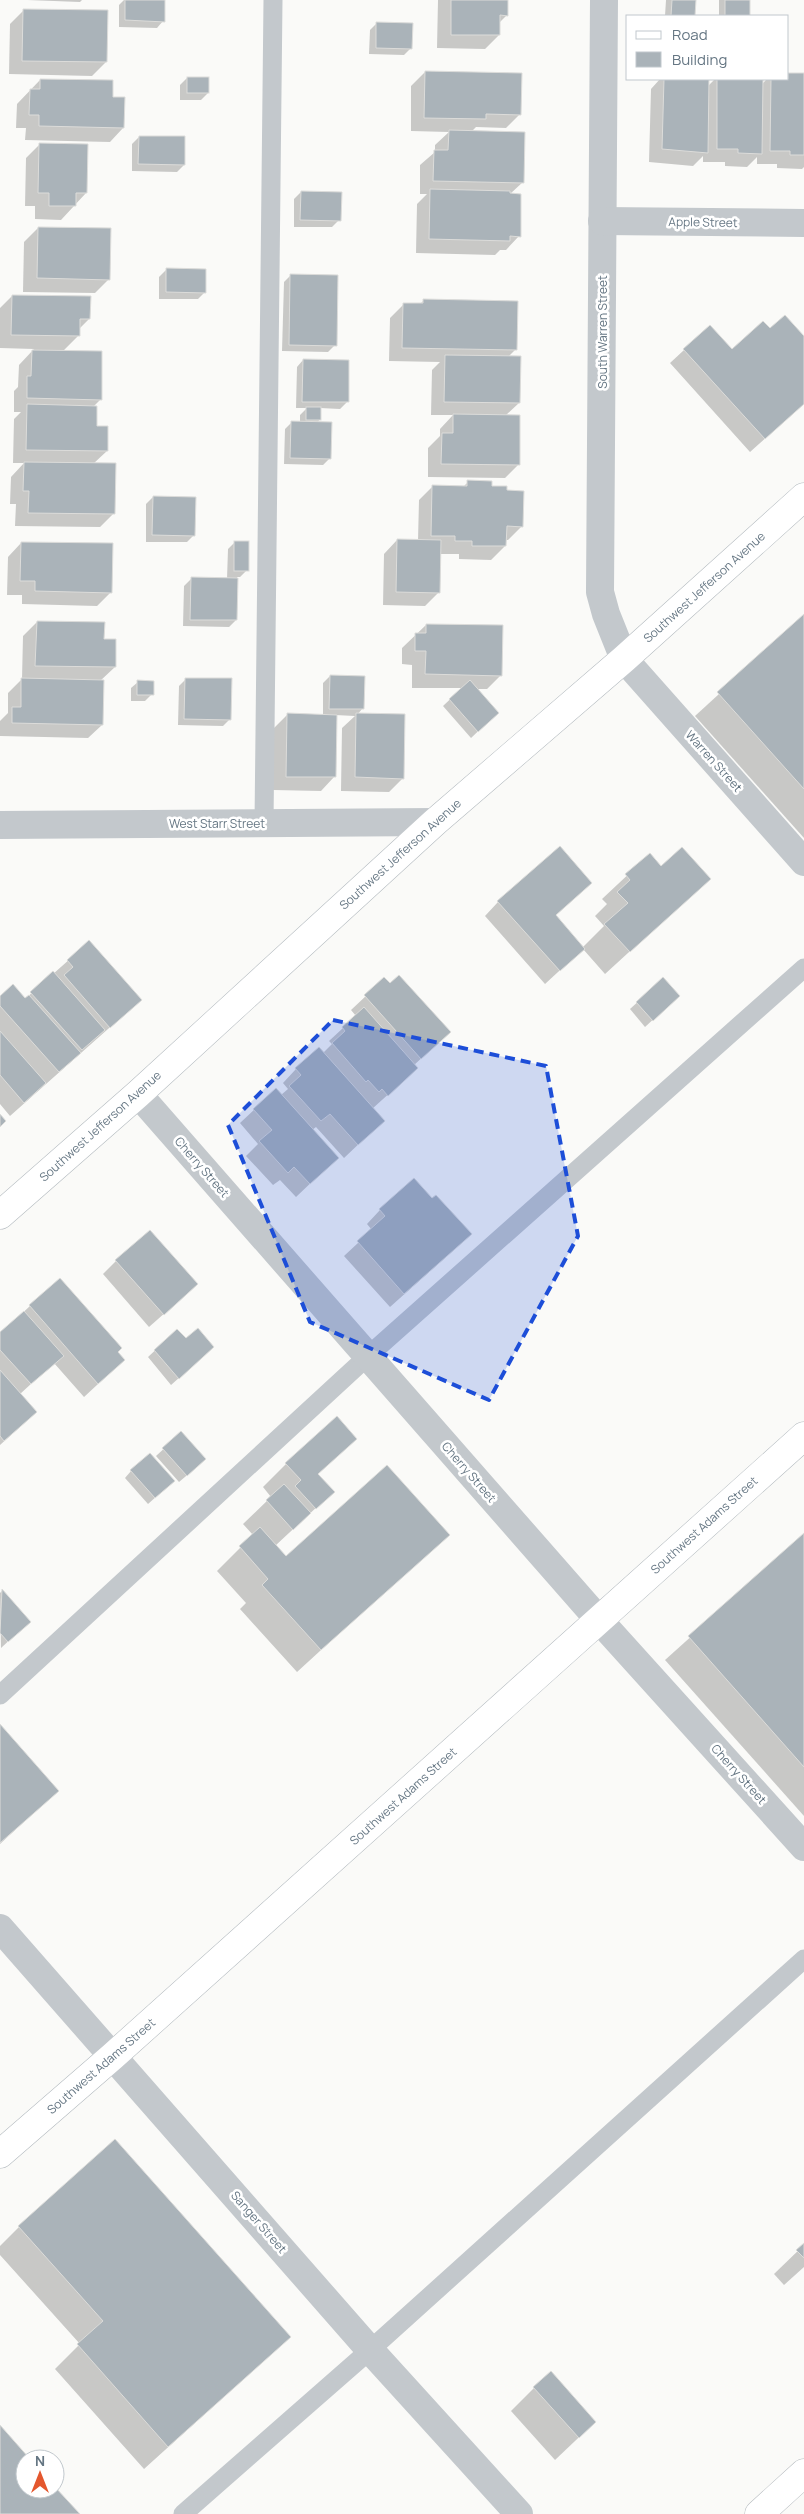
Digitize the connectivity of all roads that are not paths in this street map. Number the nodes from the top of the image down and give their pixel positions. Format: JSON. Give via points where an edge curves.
{"nodes":[{"id":1,"x":273,"y":0,"type":"edge"},
{"id":2,"x":604,"y":0,"type":"edge"},
{"id":3,"x":602,"y":221,"type":"junction"},
{"id":4,"x":804,"y":223,"type":"edge"},
{"id":5,"x":804,"y":497,"type":"edge"},
{"id":6,"x":624,"y":659,"type":"junction"},
{"id":7,"x":435,"y":822,"type":"junction"},
{"id":8,"x":264,"y":823,"type":"junction"},
{"id":9,"x":0,"y":825,"type":"edge"},
{"id":10,"x":804,"y":862,"type":"edge"},
{"id":11,"x":804,"y":968,"type":"edge"},
{"id":12,"x":138,"y":1094,"type":"junction"},
{"id":13,"x":0,"y":1215,"type":"edge"},
{"id":14,"x":368,"y":1356,"type":"junction"},
{"id":15,"x":804,"y":1436,"type":"edge"},
{"id":16,"x":599,"y":1620,"type":"junction"},
{"id":17,"x":0,"y":1694,"type":"edge"},
{"id":18,"x":804,"y":1847,"type":"edge"},
{"id":19,"x":0,"y":1928,"type":"edge"},
{"id":20,"x":804,"y":1960,"type":"edge"},
{"id":21,"x":113,"y":2056,"type":"junction"},
{"id":22,"x":0,"y":2154,"type":"edge"},
{"id":23,"x":370,"y":2350,"type":"junction"},
{"id":24,"x":804,"y":2473,"type":"edge"},
{"id":25,"x":183,"y":2514,"type":"edge"},
{"id":26,"x":519,"y":2514,"type":"edge"},
{"id":27,"x":759,"y":2514,"type":"edge"}],
"edges":[{"from":1,"to":8,"type":"lane"},
{"from":2,"to":3,"type":"street","name":"South Warren Street"},
{"from":3,"to":4,"type":"street","name":"Apple Street"},
{"from":3,"to":6,"type":"street","name":"South Warren Street","via":[[600,592]]},
{"from":5,"to":6,"type":"main road","name":"Southwest Jefferson Avenue"},
{"from":6,"to":7,"type":"main road","name":"Southwest Jefferson Avenue"},
{"from":6,"to":10,"type":"street","name":"Warren Street"},
{"from":7,"to":8,"type":"street","name":"West Starr Street"},
{"from":7,"to":12,"type":"main road","name":"Southwest Jefferson Avenue"},
{"from":8,"to":9,"type":"street","name":"West Starr Street"},
{"from":11,"to":14,"type":"lane"},
{"from":12,"to":13,"type":"main road","name":"Southwest Jefferson Avenue"},
{"from":12,"to":14,"type":"street","name":"Cherry Street"},
{"from":14,"to":16,"type":"street","name":"Cherry Street"},
{"from":14,"to":17,"type":"lane"},
{"from":15,"to":16,"type":"main road","name":"Southwest Adams Street"},
{"from":16,"to":18,"type":"street","name":"Cherry Street"},
{"from":16,"to":21,"type":"main road","name":"Southwest Adams Street"},
{"from":19,"to":21,"type":"street","name":"Sanger Street"},
{"from":20,"to":23,"type":"lane"},
{"from":21,"to":22,"type":"main road","name":"Southwest Adams Street"},
{"from":21,"to":23,"type":"street","name":"Sanger Street"},
{"from":23,"to":25,"type":"lane"},
{"from":23,"to":26,"type":"street","name":"Sanger Street"},
{"from":24,"to":27,"type":"main road"}]}
